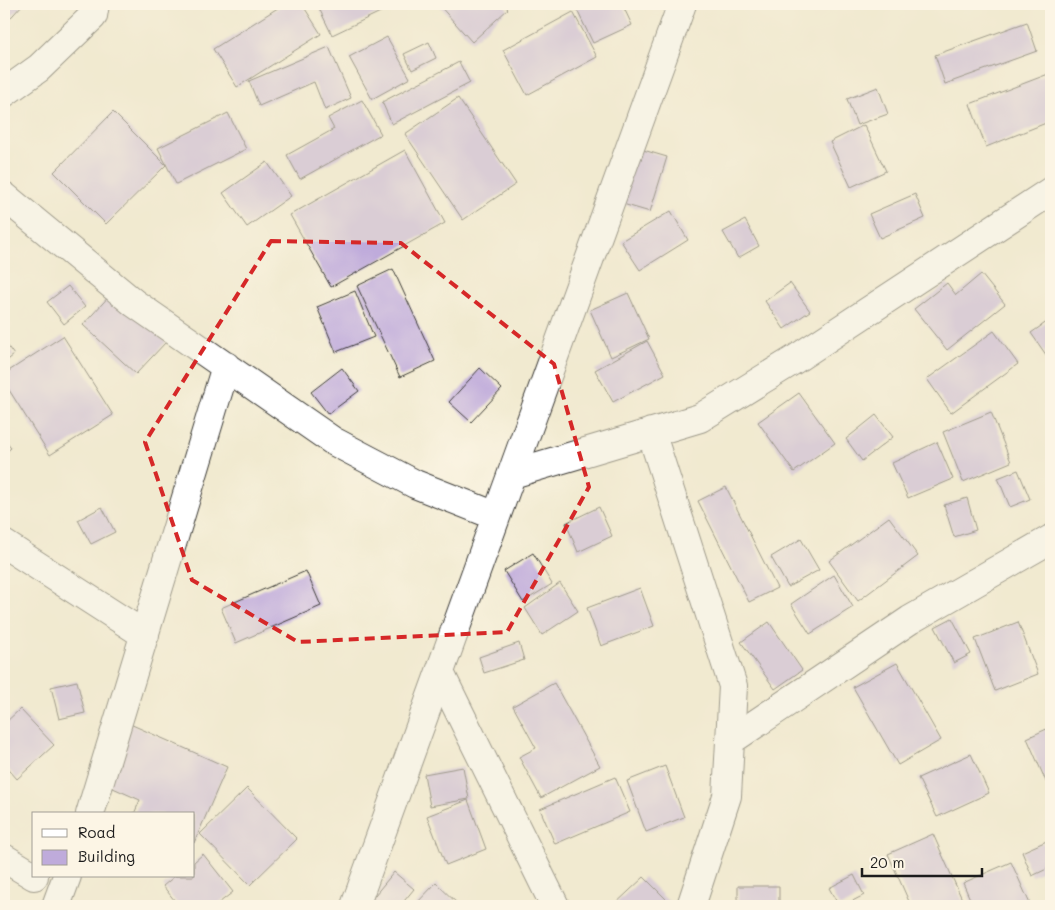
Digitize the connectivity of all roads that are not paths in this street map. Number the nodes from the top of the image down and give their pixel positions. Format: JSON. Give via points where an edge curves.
{"nodes":[{"id":1,"x":95,"y":4,"type":"edge"},
{"id":2,"x":682,"y":4,"type":"edge"},
{"id":3,"x":4,"y":93,"type":"edge"},
{"id":4,"x":1051,"y":191,"type":"edge"},
{"id":5,"x":4,"y":196,"type":"edge"},
{"id":6,"x":226,"y":366,"type":"junction"},
{"id":7,"x":651,"y":432,"type":"junction"},
{"id":8,"x":512,"y":474,"type":"junction"},
{"id":9,"x":496,"y":516,"type":"junction"},
{"id":10,"x":4,"y":544,"type":"edge"},
{"id":11,"x":1050,"y":546,"type":"edge"},
{"id":12,"x":145,"y":635,"type":"junction"},
{"id":13,"x":440,"y":673,"type":"junction"},
{"id":14,"x":730,"y":741,"type":"junction"},
{"id":15,"x":91,"y":812,"type":"edge"},
{"id":16,"x":4,"y":858,"type":"edge"},
{"id":17,"x":32,"y":875,"type":"edge"},
{"id":18,"x":37,"y":878,"type":"edge"},
{"id":19,"x":61,"y":892,"type":"edge"},
{"id":20,"x":355,"y":906,"type":"edge"},
{"id":21,"x":555,"y":906,"type":"edge"},
{"id":22,"x":691,"y":906,"type":"edge"}],
"edges":[{"from":1,"to":3,"type":"street","via":[[93,16],[40,68]]},
{"from":2,"to":8,"type":"street"},
{"from":4,"to":7,"type":"street","via":[[700,418]]},
{"from":5,"to":6,"type":"street","via":[[134,303]]},
{"from":6,"to":9,"type":"street","via":[[334,440],[415,484]]},
{"from":6,"to":12,"type":"street"},
{"from":7,"to":8,"type":"street"},
{"from":7,"to":14,"type":"street","via":[[733,686]]},
{"from":8,"to":9,"type":"street"},
{"from":9,"to":13,"type":"street"},
{"from":10,"to":12,"type":"street"},
{"from":11,"to":14,"type":"street","via":[[910,620]]},
{"from":12,"to":15,"type":"street"},
{"from":13,"to":20,"type":"street"},
{"from":13,"to":21,"type":"street"},
{"from":14,"to":22,"type":"street","via":[[727,796]]},
{"from":16,"to":17,"type":"street"},
{"from":18,"to":19,"type":"street"}]}
